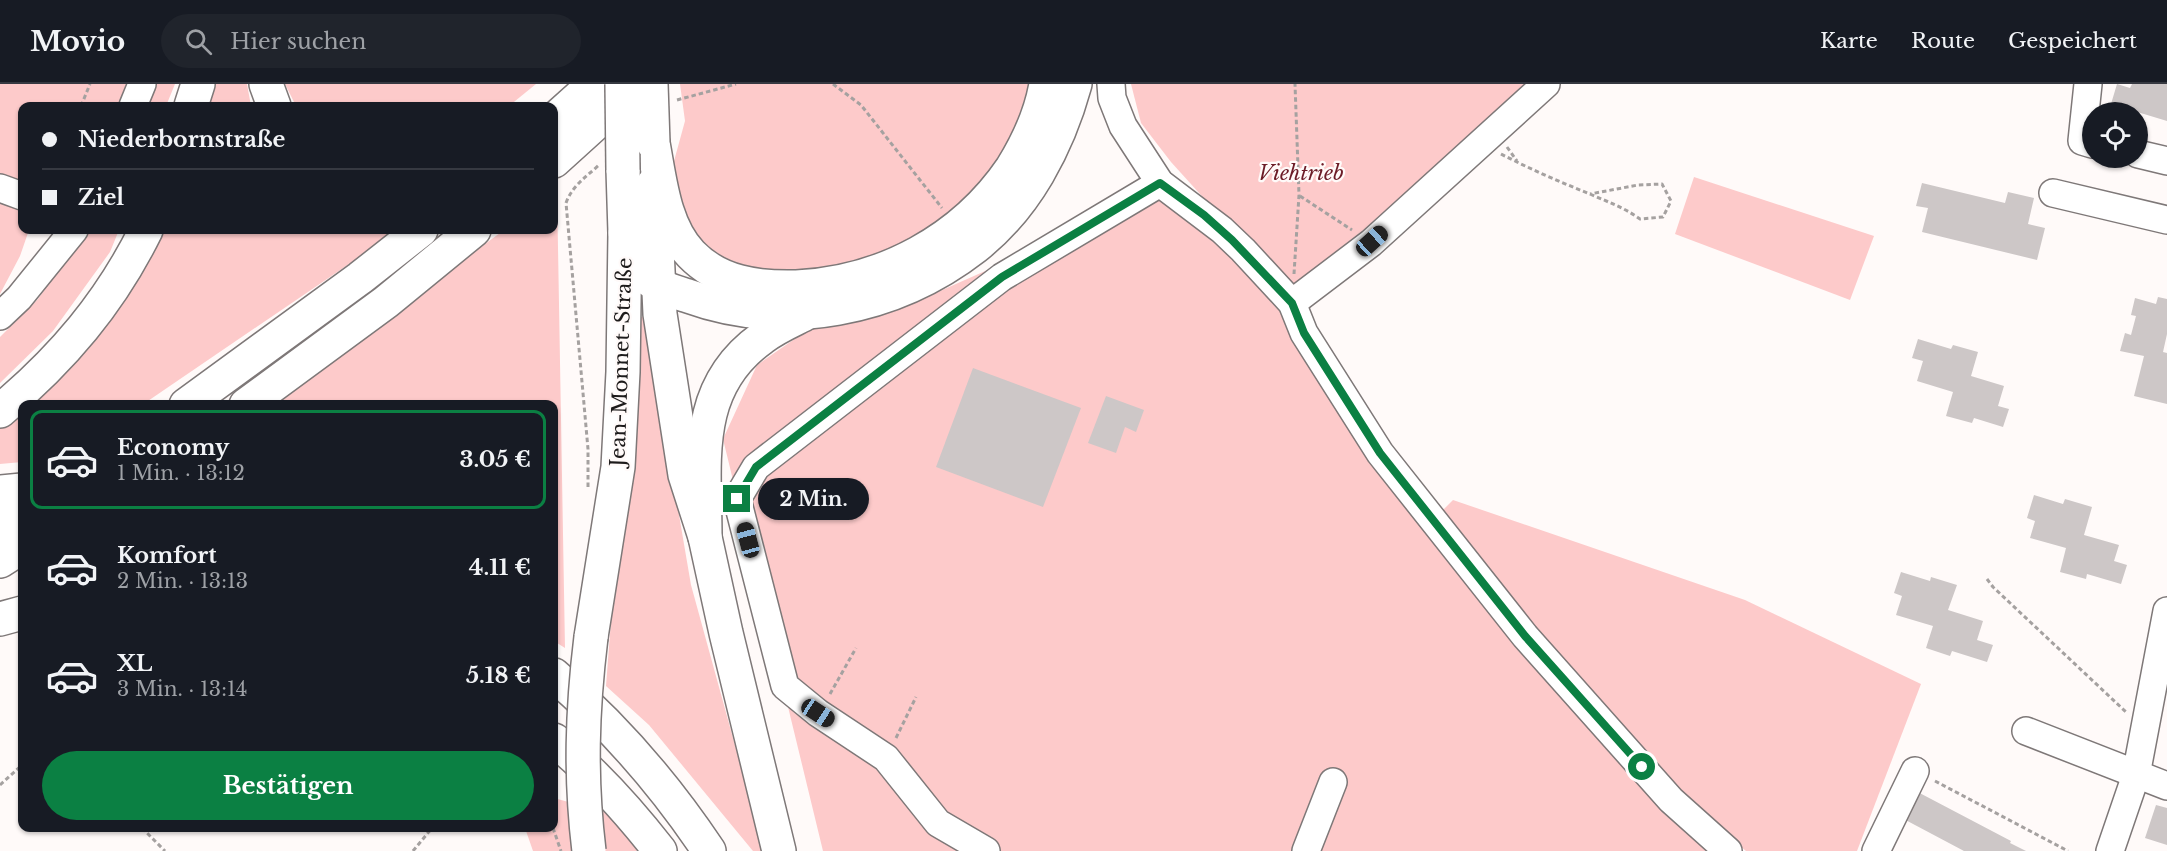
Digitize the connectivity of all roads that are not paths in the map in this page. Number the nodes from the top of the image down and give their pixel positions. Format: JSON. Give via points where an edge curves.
{"nodes":[{"id":1,"x":142,"y":84,"type":"edge"},
{"id":2,"x":198,"y":84,"type":"edge"},
{"id":3,"x":266,"y":84,"type":"edge"},
{"id":4,"x":594,"y":84,"type":"edge"},
{"id":5,"x":622,"y":84,"type":"edge"},
{"id":6,"x":639,"y":84,"type":"edge"},
{"id":7,"x":651,"y":84,"type":"edge"},
{"id":8,"x":1046,"y":84,"type":"edge"},
{"id":9,"x":1075,"y":84,"type":"edge"},
{"id":10,"x":1112,"y":84,"type":"edge"},
{"id":11,"x":1546,"y":84,"type":"edge"},
{"id":12,"x":2088,"y":84,"type":"edge"},
{"id":13,"x":135,"y":102,"type":"edge"},
{"id":14,"x":192,"y":102,"type":"edge"},
{"id":15,"x":273,"y":102,"type":"edge"},
{"id":16,"x":2086,"y":102,"type":"edge"},
{"id":17,"x":558,"y":116,"type":"edge"},
{"id":18,"x":652,"y":143,"type":"junction"},
{"id":19,"x":2148,"y":156,"type":"edge"},
{"id":20,"x":558,"y":157,"type":"edge"},
{"id":21,"x":2167,"y":161,"type":"edge"},
{"id":22,"x":1160,"y":183,"type":"junction"},
{"id":23,"x":0,"y":188,"type":"edge"},
{"id":24,"x":2053,"y":193,"type":"dead end"},
{"id":25,"x":18,"y":195,"type":"edge"},
{"id":26,"x":2167,"y":220,"type":"edge"},
{"id":27,"x":625,"y":233,"type":"junction"},
{"id":28,"x":71,"y":234,"type":"edge"},
{"id":29,"x":144,"y":234,"type":"edge"},
{"id":30,"x":416,"y":234,"type":"edge"},
{"id":31,"x":469,"y":234,"type":"edge"},
{"id":32,"x":984,"y":256,"type":"dead end"},
{"id":33,"x":1002,"y":277,"type":"junction"},
{"id":34,"x":657,"y":284,"type":"junction"},
{"id":35,"x":1292,"y":303,"type":"junction"},
{"id":36,"x":809,"y":312,"type":"junction"},
{"id":37,"x":0,"y":316,"type":"edge"},
{"id":38,"x":193,"y":400,"type":"edge"},
{"id":39,"x":253,"y":400,"type":"edge"},
{"id":40,"x":0,"y":411,"type":"edge"},
{"id":41,"x":18,"y":490,"type":"edge"},
{"id":42,"x":0,"y":492,"type":"edge"},
{"id":43,"x":18,"y":515,"type":"edge"},
{"id":44,"x":0,"y":526,"type":"edge"},
{"id":45,"x":705,"y":537,"type":"junction"},
{"id":46,"x":18,"y":550,"type":"edge"},
{"id":47,"x":0,"y":561,"type":"edge"},
{"id":48,"x":2167,"y":611,"type":"edge"},
{"id":49,"x":18,"y":614,"type":"edge"},
{"id":50,"x":0,"y":619,"type":"edge"},
{"id":51,"x":558,"y":678,"type":"edge"},
{"id":52,"x":2026,"y":731,"type":"dead end"},
{"id":53,"x":558,"y":743,"type":"edge"},
{"id":54,"x":1915,"y":771,"type":"road end"},
{"id":55,"x":2136,"y":775,"type":"junction"},
{"id":56,"x":1333,"y":782,"type":"dead end"},
{"id":57,"x":2167,"y":786,"type":"edge"},
{"id":58,"x":589,"y":851,"type":"edge"},
{"id":59,"x":660,"y":851,"type":"edge"},
{"id":60,"x":709,"y":851,"type":"edge"},
{"id":61,"x":779,"y":851,"type":"edge"},
{"id":62,"x":986,"y":851,"type":"edge"},
{"id":63,"x":1306,"y":851,"type":"edge"},
{"id":64,"x":1728,"y":851,"type":"edge"},
{"id":65,"x":1876,"y":851,"type":"edge"},
{"id":66,"x":2110,"y":851,"type":"edge"}],
"edges":[{"from":1,"to":13,"type":"street"},
{"from":2,"to":14,"type":"main road"},
{"from":3,"to":15,"type":"main road"},
{"from":4,"to":17,"type":"main road"},
{"from":5,"to":27,"type":"main road","name":"Jean-Monnet-Straße","bridge":true},
{"from":6,"to":20,"type":"main road"},
{"from":7,"to":18,"type":"main road","bridge":true},
{"from":8,"to":18,"type":"main road","via":[[1041,110],[1020,155],[976,212],[909,259],[835,283],[759,286],[736,282],[706,267],[690,253],[673,225],[663,199]]},
{"from":9,"to":36,"type":"main road","via":[[1060,131],[1029,187],[1006,218],[975,247],[908,287],[868,302]]},
{"from":10,"to":22,"type":"street","via":[[1112,98],[1123,126]]},
{"from":11,"to":35,"type":"street","via":[[1371,243]]},
{"from":12,"to":16,"type":"street"},
{"from":18,"to":34,"type":"main road"},
{"from":19,"to":21,"type":"street"},
{"from":22,"to":33,"type":"street"},
{"from":22,"to":35,"type":"street","via":[[1229,236]]},
{"from":23,"to":25,"type":"street"},
{"from":24,"to":26,"type":"street"},
{"from":27,"to":34,"type":"main road","via":[[640,272]]},
{"from":27,"to":58,"type":"main road","name":"Jean-Monnet-Straße","bridge":true,"via":[[618,466],[585,683],[582,783]]},
{"from":28,"to":37,"type":"street"},
{"from":29,"to":40,"type":"main road","via":[[92,318],[50,365]]},
{"from":30,"to":38,"type":"main road"},
{"from":31,"to":39,"type":"main road","via":[[386,302]]},
{"from":32,"to":33,"type":"street"},
{"from":33,"to":62,"type":"street","via":[[756,467],[737,499],[785,686],[886,758],[938,823]]},
{"from":34,"to":36,"type":"main road","via":[[730,308],[767,313]]},
{"from":34,"to":45,"type":"main road","via":[[685,475]]},
{"from":35,"to":64,"type":"street","via":[[1304,333],[1380,453],[1525,636],[1671,800]]},
{"from":36,"to":45,"type":"main road","via":[[747,350],[720,386],[705,436]]},
{"from":41,"to":42,"type":"main road"},
{"from":43,"to":44,"type":"main road"},
{"from":45,"to":61,"type":"main road"},
{"from":46,"to":47,"type":"main road"},
{"from":48,"to":55,"type":"street"},
{"from":49,"to":50,"type":"main road"},
{"from":51,"to":60,"type":"main road","via":[[629,746]]},
{"from":52,"to":55,"type":"street"},
{"from":53,"to":59,"type":"main road","via":[[586,767]]},
{"from":54,"to":65,"type":"street"},
{"from":55,"to":57,"type":"street"},
{"from":55,"to":66,"type":"street"},
{"from":56,"to":63,"type":"street"}]}
